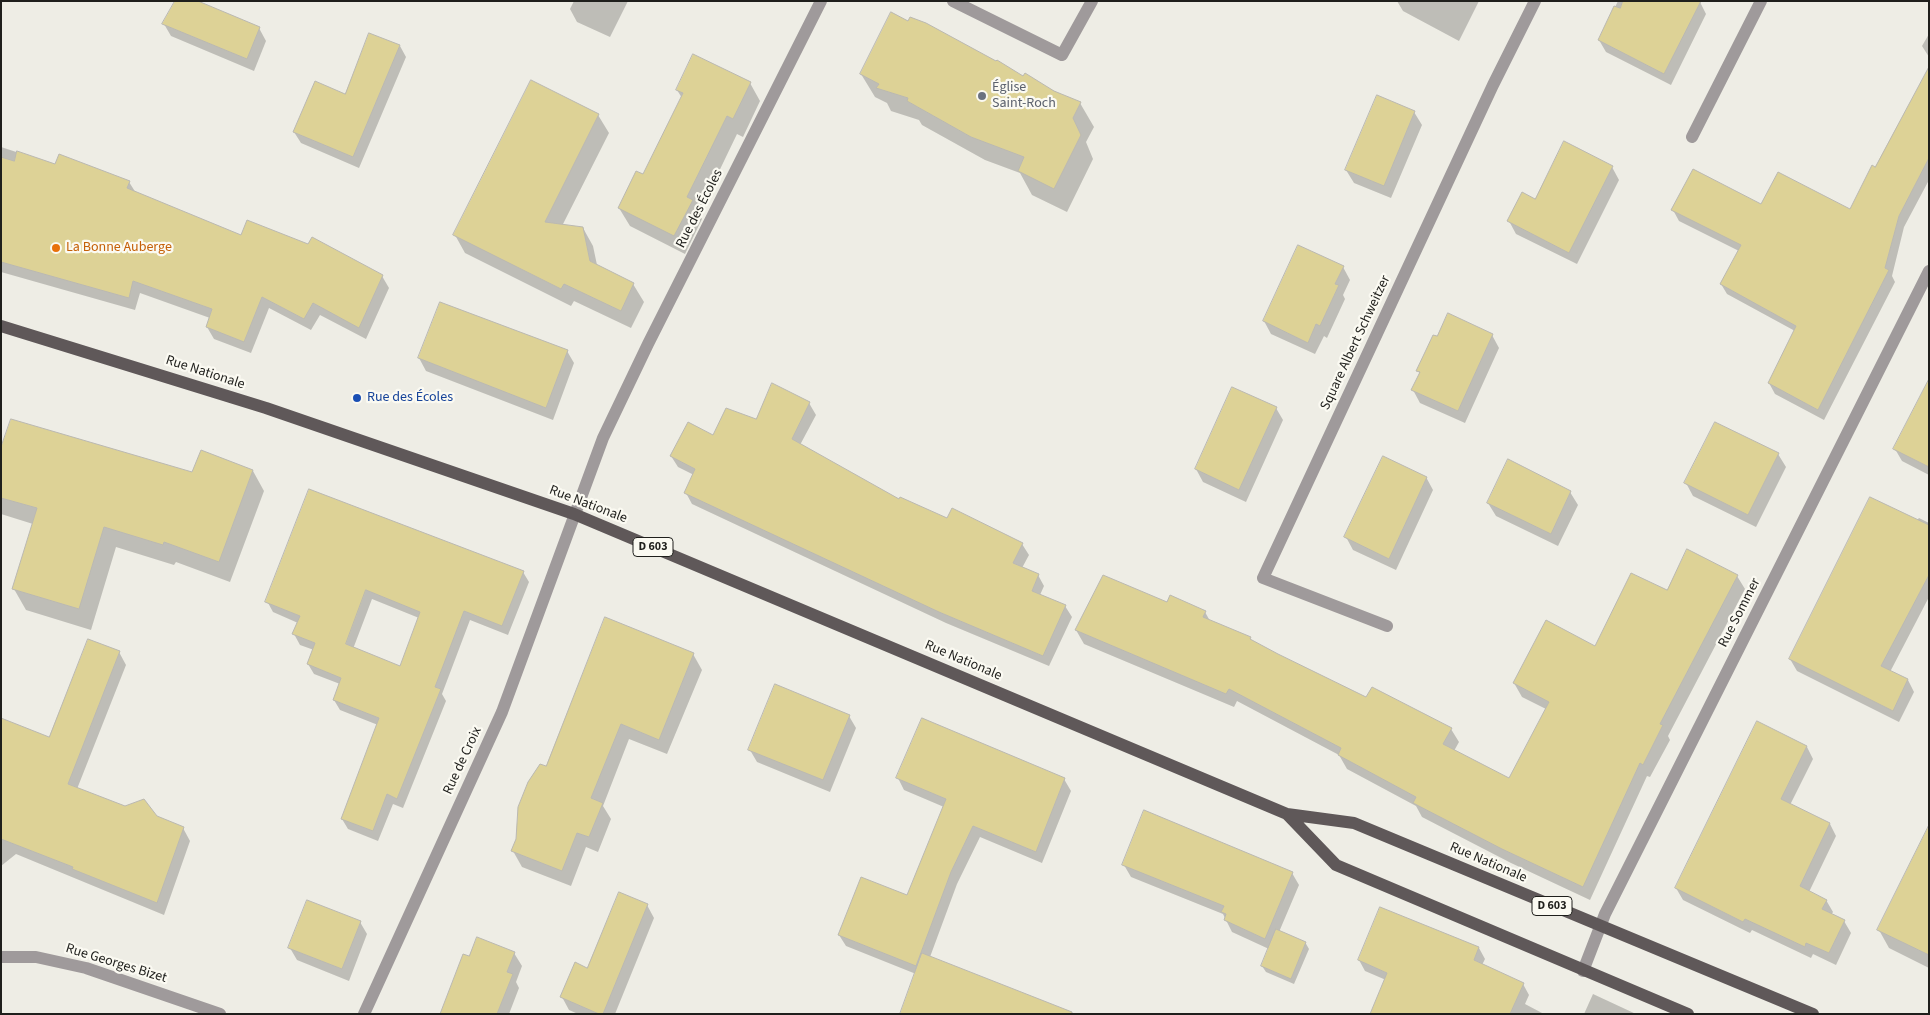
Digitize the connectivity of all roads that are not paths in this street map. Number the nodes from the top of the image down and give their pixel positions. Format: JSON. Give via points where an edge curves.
{"nodes":[{"id":1,"x":821,"y":1,"type":"edge"},
{"id":2,"x":953,"y":1,"type":"edge"},
{"id":3,"x":1092,"y":1,"type":"edge"},
{"id":4,"x":1535,"y":1,"type":"edge"},
{"id":5,"x":1761,"y":1,"type":"edge"},
{"id":6,"x":1692,"y":137,"type":"dead end"},
{"id":7,"x":1929,"y":271,"type":"edge"},
{"id":8,"x":1,"y":326,"type":"edge"},
{"id":9,"x":574,"y":514,"type":"junction"},
{"id":10,"x":1387,"y":626,"type":"dead end"},
{"id":11,"x":1287,"y":814,"type":"junction"},
{"id":12,"x":1601,"y":927,"type":"junction"},
{"id":13,"x":1,"y":957,"type":"edge"},
{"id":14,"x":1583,"y":971,"type":"junction"},
{"id":15,"x":220,"y":1014,"type":"edge"},
{"id":16,"x":364,"y":1014,"type":"edge"},
{"id":17,"x":1688,"y":1014,"type":"edge"},
{"id":18,"x":1813,"y":1014,"type":"edge"}],
"edges":[{"from":1,"to":9,"type":"street","name":"Rue des Écoles","via":[[648,344],[603,438]]},
{"from":2,"to":3,"type":"street","via":[[1062,55]]},
{"from":4,"to":10,"type":"street","name":"Square Albert Schweitzer","via":[[1263,578]]},
{"from":5,"to":6,"type":"street"},
{"from":7,"to":12,"type":"street","name":"Rue Sommer"},
{"from":8,"to":9,"type":"main road","name":"Rue Nationale","number":"D 603","via":[[266,408]]},
{"from":9,"to":11,"type":"main road","name":"Rue Nationale","number":"D 603"},
{"from":9,"to":16,"type":"street","name":"Rue de Croix","via":[[556,572],[502,712]]},
{"from":11,"to":12,"type":"main road","name":"Rue Nationale","number":"D 603","via":[[1354,823]]},
{"from":11,"to":14,"type":"main road","name":"Rue Nationale","number":"D 603","via":[[1336,865]]},
{"from":12,"to":14,"type":"street","name":"Rue Sommer"},
{"from":12,"to":18,"type":"main road","name":"Rue Nationale","number":"D 603"},
{"from":13,"to":15,"type":"street","name":"Rue Georges Bizet","via":[[36,957],[86,968]]},
{"from":14,"to":17,"type":"main road","name":"Rue Nationale","number":"D 603"}]}
